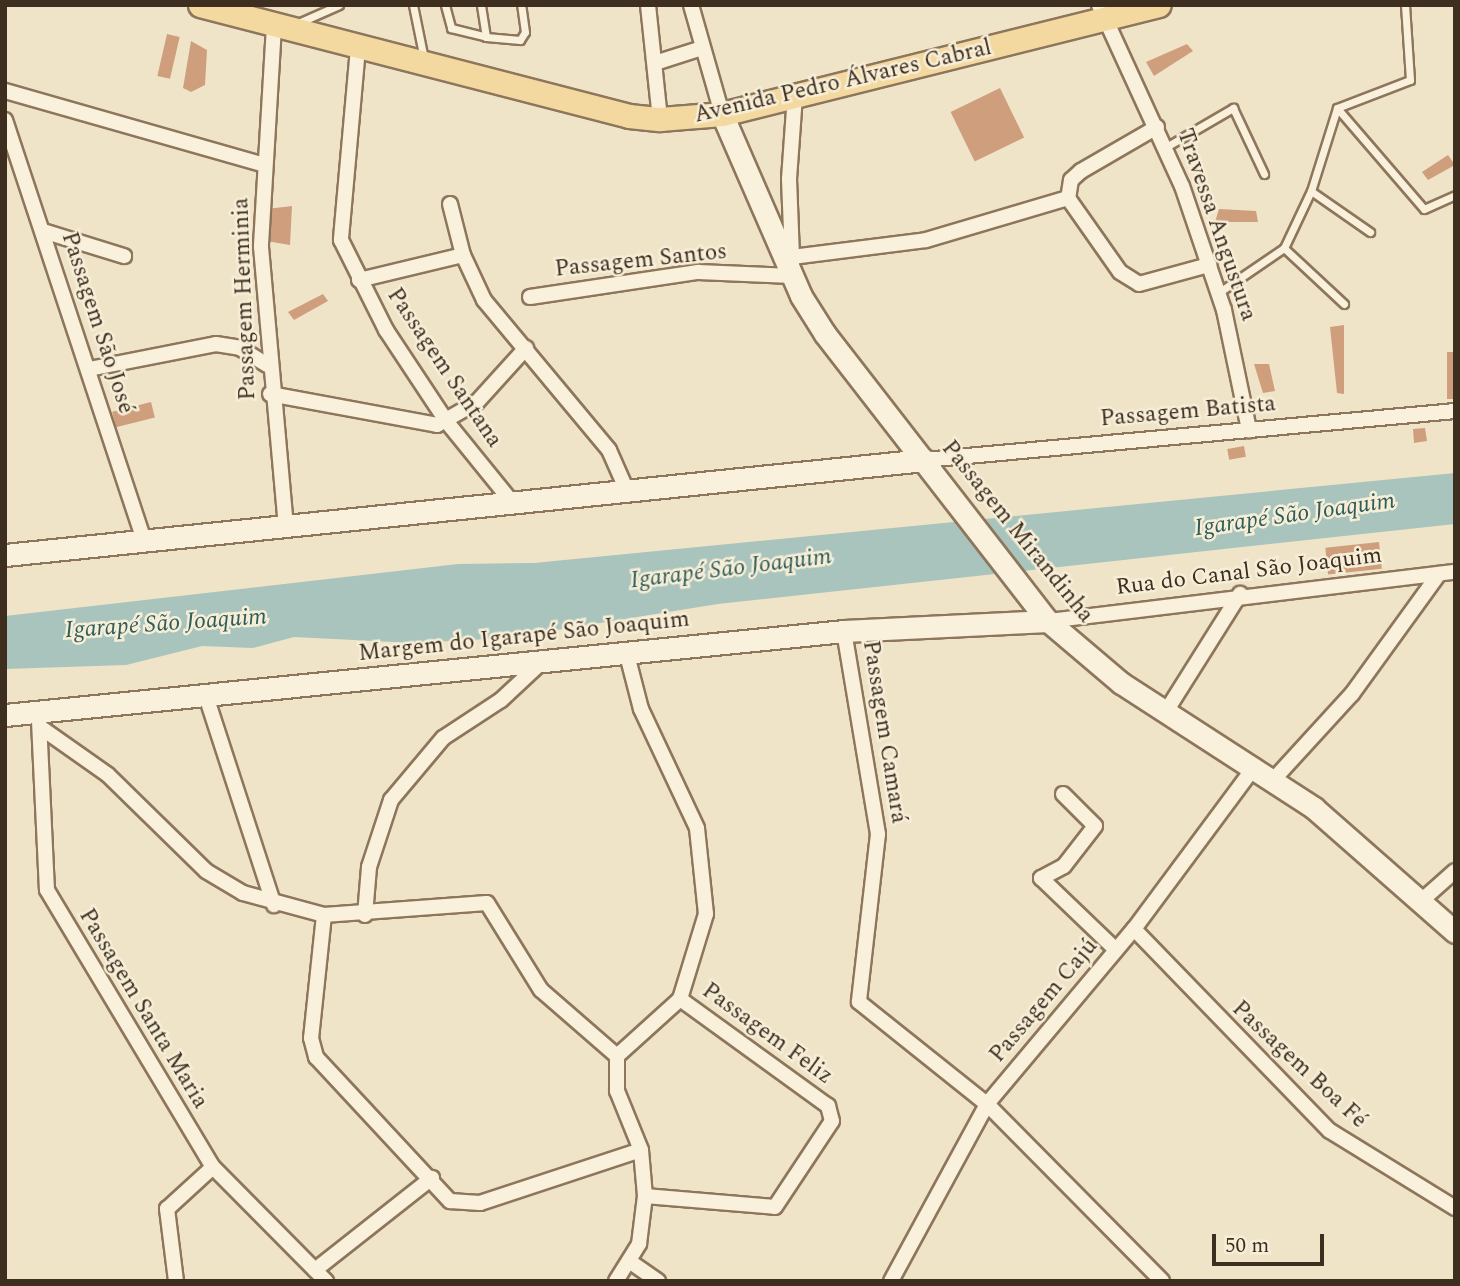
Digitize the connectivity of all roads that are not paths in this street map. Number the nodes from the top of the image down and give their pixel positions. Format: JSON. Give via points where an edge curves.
{"nodes":[{"id":1,"x":200,"y":5,"type":"edge"},
{"id":2,"x":339,"y":5,"type":"edge"},
{"id":3,"x":413,"y":5,"type":"edge"},
{"id":4,"x":445,"y":5,"type":"edge"},
{"id":5,"x":481,"y":5,"type":"edge"},
{"id":6,"x":521,"y":5,"type":"edge"},
{"id":7,"x":648,"y":5,"type":"edge"},
{"id":8,"x":691,"y":5,"type":"edge"},
{"id":9,"x":1159,"y":5,"type":"edge"},
{"id":10,"x":1405,"y":5,"type":"edge"},
{"id":11,"x":1101,"y":13,"type":"edge"},
{"id":12,"x":280,"y":27,"type":"junction"},
{"id":13,"x":486,"y":37,"type":"junction"},
{"id":14,"x":358,"y":48,"type":"junction"},
{"id":15,"x":702,"y":48,"type":"junction"},
{"id":16,"x":655,"y":63,"type":"junction"},
{"id":17,"x":425,"y":64,"type":"junction"},
{"id":18,"x":5,"y":91,"type":"edge"},
{"id":19,"x":795,"y":96,"type":"junction"},
{"id":20,"x":1337,"y":108,"type":"junction"},
{"id":21,"x":722,"y":114,"type":"junction"},
{"id":22,"x":660,"y":119,"type":"junction"},
{"id":23,"x":5,"y":120,"type":"edge"},
{"id":24,"x":1157,"y":127,"type":"junction"},
{"id":25,"x":1166,"y":148,"type":"junction"},
{"id":26,"x":265,"y":164,"type":"junction"},
{"id":27,"x":1264,"y":174,"type":"dead end"},
{"id":28,"x":1311,"y":191,"type":"junction"},
{"id":29,"x":1455,"y":195,"type":"edge"},
{"id":30,"x":1068,"y":198,"type":"junction"},
{"id":31,"x":450,"y":204,"type":"dead end"},
{"id":32,"x":43,"y":231,"type":"junction"},
{"id":33,"x":1370,"y":232,"type":"dead end"},
{"id":34,"x":1284,"y":248,"type":"junction"},
{"id":35,"x":463,"y":255,"type":"junction"},
{"id":36,"x":124,"y":256,"type":"dead end"},
{"id":37,"x":1209,"y":265,"type":"junction"},
{"id":38,"x":792,"y":267,"type":"junction"},
{"id":39,"x":359,"y":280,"type":"junction"},
{"id":40,"x":1219,"y":293,"type":"junction"},
{"id":41,"x":530,"y":297,"type":"dead end"},
{"id":42,"x":1344,"y":304,"type":"dead end"},
{"id":43,"x":526,"y":348,"type":"junction"},
{"id":44,"x":267,"y":365,"type":"junction"},
{"id":45,"x":89,"y":369,"type":"junction"},
{"id":46,"x":270,"y":394,"type":"junction"},
{"id":47,"x":1455,"y":411,"type":"edge"},
{"id":48,"x":447,"y":422,"type":"junction"},
{"id":49,"x":1249,"y":430,"type":"junction"},
{"id":50,"x":925,"y":460,"type":"junction"},
{"id":51,"x":628,"y":493,"type":"junction"},
{"id":52,"x":511,"y":501,"type":"junction"},
{"id":53,"x":286,"y":528,"type":"junction"},
{"id":54,"x":144,"y":541,"type":"junction"},
{"id":55,"x":5,"y":555,"type":"edge"},
{"id":56,"x":1455,"y":572,"type":"edge"},
{"id":57,"x":1439,"y":574,"type":"junction"},
{"id":58,"x":1240,"y":594,"type":"junction"},
{"id":59,"x":1044,"y":616,"type":"junction"},
{"id":60,"x":844,"y":631,"type":"junction"},
{"id":61,"x":628,"y":655,"type":"junction"},
{"id":62,"x":543,"y":661,"type":"junction"},
{"id":63,"x":206,"y":696,"type":"junction"},
{"id":64,"x":1165,"y":713,"type":"junction"},
{"id":65,"x":5,"y":715,"type":"edge"},
{"id":66,"x":39,"y":719,"type":"junction"},
{"id":67,"x":1255,"y":766,"type":"junction"},
{"id":68,"x":1274,"y":779,"type":"junction"},
{"id":69,"x":1063,"y":794,"type":"dead end"},
{"id":70,"x":1455,"y":871,"type":"edge"},
{"id":71,"x":1421,"y":901,"type":"junction"},
{"id":72,"x":274,"y":905,"type":"junction"},
{"id":73,"x":324,"y":915,"type":"junction"},
{"id":74,"x":365,"y":915,"type":"junction"},
{"id":75,"x":1134,"y":929,"type":"junction"},
{"id":76,"x":1455,"y":932,"type":"edge"},
{"id":77,"x":1116,"y":950,"type":"junction"},
{"id":78,"x":680,"y":999,"type":"junction"},
{"id":79,"x":617,"y":1056,"type":"junction"},
{"id":80,"x":987,"y":1104,"type":"junction"},
{"id":81,"x":641,"y":1150,"type":"junction"},
{"id":82,"x":213,"y":1167,"type":"junction"},
{"id":83,"x":432,"y":1178,"type":"junction"},
{"id":84,"x":645,"y":1196,"type":"junction"},
{"id":85,"x":1455,"y":1208,"type":"edge"},
{"id":86,"x":632,"y":1263,"type":"junction"},
{"id":87,"x":315,"y":1270,"type":"junction"},
{"id":88,"x":176,"y":1281,"type":"edge"},
{"id":89,"x":326,"y":1281,"type":"edge"},
{"id":90,"x":615,"y":1281,"type":"edge"},
{"id":91,"x":657,"y":1281,"type":"edge"},
{"id":92,"x":891,"y":1281,"type":"edge"},
{"id":93,"x":1162,"y":1281,"type":"edge"}],
"edges":[{"from":1,"to":12,"type":"main road","name":"Avenida Pedro Álvares Cabral"},
{"from":2,"to":12,"type":"lane"},
{"from":3,"to":17,"type":"lane"},
{"from":4,"to":13,"type":"lane","via":[[451,28]]},
{"from":5,"to":13,"type":"lane"},
{"from":6,"to":13,"type":"lane","via":[[525,32],[520,40]]},
{"from":7,"to":16,"type":"street"},
{"from":8,"to":15,"type":"street"},
{"from":9,"to":11,"type":"main road","name":"Avenida Pedro Álvares Cabral"},
{"from":10,"to":20,"type":"lane","via":[[1410,80]]},
{"from":11,"to":19,"type":"main road","name":"Avenida Pedro Álvares Cabral"},
{"from":11,"to":24,"type":"street","name":"Travessa Angustura"},
{"from":12,"to":14,"type":"main road","name":"Avenida Pedro Álvares Cabral"},
{"from":12,"to":26,"type":"street","name":"Passagem Herminia"},
{"from":14,"to":17,"type":"main road","name":"Avenida Pedro Álvares Cabral"},
{"from":14,"to":39,"type":"street","name":"Passagem Santana","via":[[339,229]]},
{"from":15,"to":16,"type":"street"},
{"from":15,"to":21,"type":"street"},
{"from":16,"to":22,"type":"street"},
{"from":17,"to":22,"type":"main road","name":"Avenida Pedro Álvares Cabral"},
{"from":18,"to":26,"type":"street"},
{"from":19,"to":21,"type":"main road","name":"Avenida Pedro Álvares Cabral"},
{"from":19,"to":38,"type":"street","via":[[789,179]]},
{"from":20,"to":28,"type":"lane"},
{"from":20,"to":29,"type":"lane","via":[[1424,209]]},
{"from":21,"to":22,"type":"main road","name":"Avenida Pedro Álvares Cabral"},
{"from":21,"to":38,"type":"street","name":"Passagem Mirandinha"},
{"from":23,"to":32,"type":"street","name":"Passagem São José"},
{"from":24,"to":25,"type":"street","name":"Travessa Angustura"},
{"from":24,"to":30,"type":"street","via":[[1081,171],[1071,180]]},
{"from":25,"to":27,"type":"lane","via":[[1233,108]]},
{"from":25,"to":37,"type":"street","name":"Travessa Angustura"},
{"from":26,"to":44,"type":"street","name":"Passagem Herminia","via":[[261,247]]},
{"from":28,"to":33,"type":"lane"},
{"from":28,"to":34,"type":"lane"},
{"from":30,"to":37,"type":"street","via":[[1120,272],[1139,284]]},
{"from":30,"to":38,"type":"street","name":"Passagem Santos","via":[[926,240]]},
{"from":31,"to":35,"type":"street"},
{"from":32,"to":36,"type":"street"},
{"from":32,"to":45,"type":"street","name":"Passagem São José"},
{"from":34,"to":40,"type":"lane"},
{"from":34,"to":42,"type":"lane"},
{"from":35,"to":39,"type":"street"},
{"from":35,"to":43,"type":"street","via":[[484,300]]},
{"from":37,"to":40,"type":"street","name":"Travessa Angustura"},
{"from":38,"to":41,"type":"street","name":"Passagem Santos","via":[[698,272]]},
{"from":38,"to":50,"type":"street","name":"Passagem Mirandinha","via":[[825,334]]},
{"from":39,"to":48,"type":"street","name":"Passagem Santana"},
{"from":40,"to":49,"type":"street","name":"Travessa Angustura"},
{"from":43,"to":48,"type":"street","via":[[477,402]]},
{"from":43,"to":51,"type":"street","via":[[608,450]]},
{"from":44,"to":45,"type":"street","via":[[223,344]]},
{"from":44,"to":46,"type":"street","name":"Passagem Herminia"},
{"from":45,"to":54,"type":"street","name":"Passagem São José"},
{"from":46,"to":48,"type":"street","via":[[424,424]]},
{"from":46,"to":53,"type":"street","name":"Passagem Herminia"},
{"from":47,"to":49,"type":"street","name":"Passagem Batista"},
{"from":48,"to":52,"type":"street","name":"Passagem Santana"},
{"from":49,"to":50,"type":"street","name":"Passagem Batista"},
{"from":50,"to":51,"type":"street"},
{"from":50,"to":59,"type":"street","name":"Passagem Mirandinha"},
{"from":51,"to":52,"type":"street"},
{"from":52,"to":53,"type":"street"},
{"from":53,"to":54,"type":"street"},
{"from":54,"to":55,"type":"street"},
{"from":56,"to":57,"type":"street","name":"Rua do Canal São Joaquim"},
{"from":57,"to":58,"type":"street","name":"Rua do Canal São Joaquim"},
{"from":57,"to":68,"type":"street","via":[[1352,694]]},
{"from":58,"to":59,"type":"street","name":"Rua do Canal São Joaquim"},
{"from":58,"to":64,"type":"street"},
{"from":59,"to":60,"type":"street","name":"Margem do Igarapé São Joaquim"},
{"from":59,"to":64,"type":"street","name":"Passagem Mirandinha"},
{"from":60,"to":61,"type":"street","name":"Margem do Igarapé São Joaquim"},
{"from":60,"to":80,"type":"street","name":"Passagem Camará","via":[[878,834],[877,886],[858,995],[863,1006]]},
{"from":61,"to":62,"type":"street","name":"Margem do Igarapé São Joaquim"},
{"from":61,"to":78,"type":"street","via":[[641,709],[704,853],[701,942]]},
{"from":62,"to":63,"type":"street","name":"Margem do Igarapé São Joaquim"},
{"from":62,"to":74,"type":"street","via":[[501,699],[443,738],[391,800],[376,839]]},
{"from":63,"to":66,"type":"street","name":"Margem do Igarapé São Joaquim"},
{"from":63,"to":72,"type":"street"},
{"from":64,"to":67,"type":"street","name":"Passagem Mirandinha"},
{"from":65,"to":66,"type":"street","name":"Margem do Igarapé São Joaquim"},
{"from":66,"to":72,"type":"street","via":[[108,775],[206,871]]},
{"from":66,"to":82,"type":"street","name":"Passagem Santa Maria","via":[[47,890]]},
{"from":67,"to":68,"type":"street","name":"Passagem Mirandinha"},
{"from":67,"to":75,"type":"street","name":"Passagem Cajú"},
{"from":68,"to":71,"type":"street","name":"Passagem Mirandinha"},
{"from":69,"to":77,"type":"street","via":[[1095,826],[1064,866],[1041,878]]},
{"from":70,"to":71,"type":"street"},
{"from":71,"to":76,"type":"street","name":"Passagem Mirandinha"},
{"from":72,"to":73,"type":"street"},
{"from":73,"to":74,"type":"street"},
{"from":73,"to":83,"type":"street","via":[[311,1038],[316,1057]]},
{"from":74,"to":79,"type":"street","via":[[486,903],[541,990]]},
{"from":75,"to":77,"type":"street","name":"Passagem Cajú"},
{"from":75,"to":85,"type":"street","name":"Passagem Boa Fé","via":[[1330,1131]]},
{"from":77,"to":80,"type":"street","name":"Passagem Cajú"},
{"from":78,"to":79,"type":"street"},
{"from":78,"to":84,"type":"street","name":"Passagem Feliz","via":[[828,1106],[832,1121],[775,1207]]},
{"from":79,"to":81,"type":"street","via":[[617,1091]]},
{"from":80,"to":92,"type":"street","name":"Passagem Cajú"},
{"from":80,"to":93,"type":"street"},
{"from":81,"to":83,"type":"street","via":[[467,1205],[450,1201]]},
{"from":81,"to":84,"type":"street"},
{"from":82,"to":87,"type":"street","name":"Passagem Santa Maria"},
{"from":82,"to":88,"type":"street","via":[[168,1205]]},
{"from":83,"to":87,"type":"street"},
{"from":84,"to":86,"type":"street"},
{"from":86,"to":90,"type":"street"},
{"from":86,"to":91,"type":"street"},
{"from":87,"to":89,"type":"street","name":"Passagem Santa Maria"}]}
